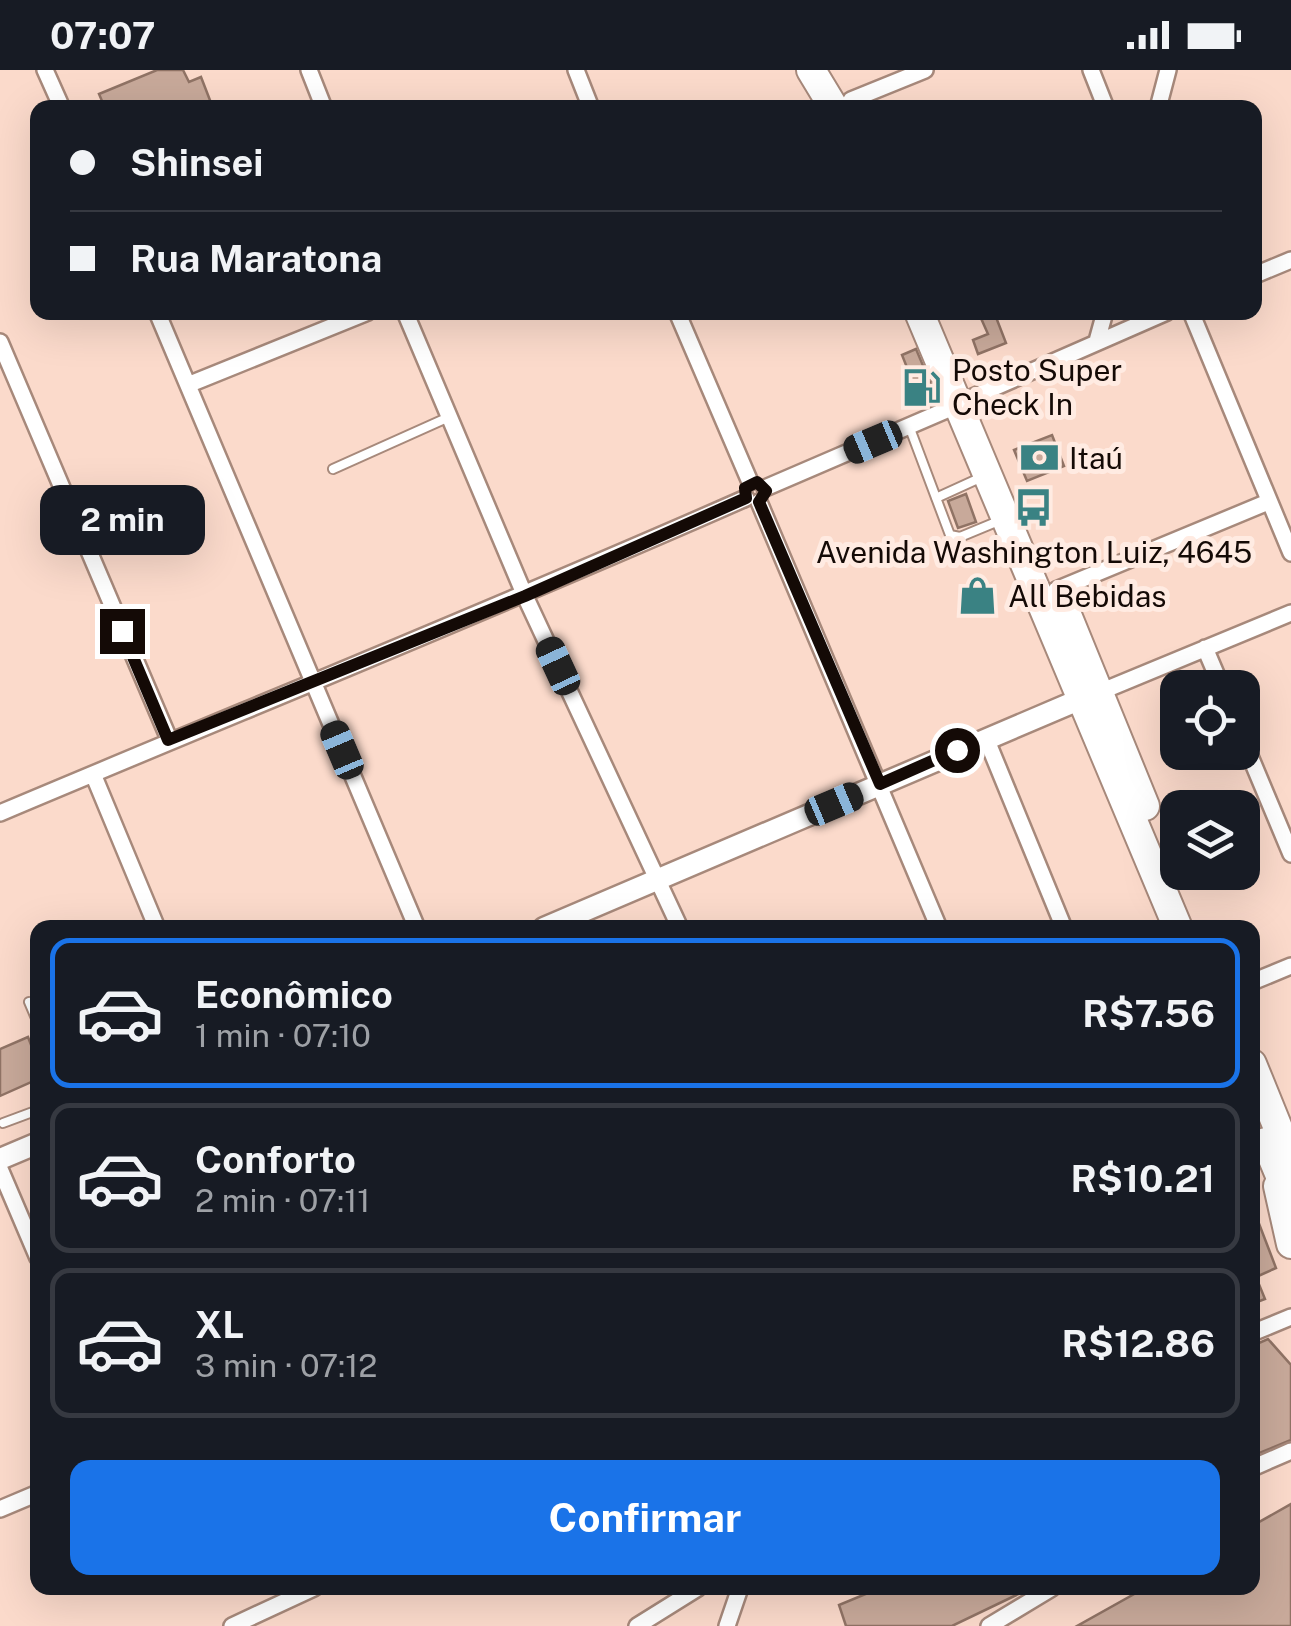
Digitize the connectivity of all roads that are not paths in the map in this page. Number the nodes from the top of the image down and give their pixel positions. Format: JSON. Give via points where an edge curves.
{"nodes":[{"id":1,"x":45,"y":70,"type":"edge"},
{"id":2,"x":310,"y":70,"type":"edge"},
{"id":3,"x":576,"y":70,"type":"edge"},
{"id":4,"x":811,"y":70,"type":"edge"},
{"id":5,"x":834,"y":70,"type":"edge"},
{"id":6,"x":925,"y":70,"type":"edge"},
{"id":7,"x":1091,"y":70,"type":"edge"},
{"id":8,"x":1168,"y":70,"type":"edge"},
{"id":9,"x":58,"y":100,"type":"edge"},
{"id":10,"x":321,"y":100,"type":"edge"},
{"id":11,"x":588,"y":100,"type":"edge"},
{"id":12,"x":841,"y":100,"type":"edge"},
{"id":13,"x":844,"y":100,"type":"edge"},
{"id":14,"x":857,"y":100,"type":"edge"},
{"id":15,"x":1103,"y":100,"type":"edge"},
{"id":16,"x":1160,"y":100,"type":"edge"},
{"id":17,"x":1291,"y":260,"type":"edge"},
{"id":18,"x":1262,"y":272,"type":"edge"},
{"id":19,"x":161,"y":320,"type":"edge"},
{"id":20,"x":348,"y":320,"type":"edge"},
{"id":21,"x":408,"y":320,"type":"edge"},
{"id":22,"x":681,"y":320,"type":"edge"},
{"id":23,"x":923,"y":320,"type":"edge"},
{"id":24,"x":940,"y":320,"type":"edge"},
{"id":25,"x":1103,"y":320,"type":"edge"},
{"id":26,"x":1149,"y":320,"type":"edge"},
{"id":27,"x":1194,"y":320,"type":"edge"},
{"id":28,"x":0,"y":342,"type":"edge"},
{"id":29,"x":1098,"y":342,"type":"junction"},
{"id":30,"x":190,"y":384,"type":"junction"},
{"id":31,"x":965,"y":401,"type":"junction"},
{"id":32,"x":449,"y":416,"type":"junction"},
{"id":33,"x":909,"y":426,"type":"junction"},
{"id":34,"x":333,"y":468,"type":"dead end"},
{"id":35,"x":987,"y":475,"type":"junction"},
{"id":36,"x":755,"y":493,"type":"junction"},
{"id":37,"x":936,"y":498,"type":"junction"},
{"id":38,"x":1268,"y":502,"type":"junction"},
{"id":39,"x":1006,"y":518,"type":"junction"},
{"id":40,"x":1291,"y":553,"type":"edge"},
{"id":41,"x":1056,"y":590,"type":"junction"},
{"id":42,"x":525,"y":596,"type":"junction"},
{"id":43,"x":1291,"y":612,"type":"edge"},
{"id":44,"x":1205,"y":648,"type":"junction"},
{"id":45,"x":1214,"y":670,"type":"edge"},
{"id":46,"x":312,"y":679,"type":"junction"},
{"id":47,"x":1090,"y":695,"type":"junction"},
{"id":48,"x":986,"y":738,"type":"junction"},
{"id":49,"x":168,"y":740,"type":"junction"},
{"id":50,"x":1256,"y":770,"type":"edge"},
{"id":51,"x":92,"y":774,"type":"junction"},
{"id":52,"x":880,"y":784,"type":"junction"},
{"id":53,"x":0,"y":813,"type":"edge"},
{"id":54,"x":1291,"y":854,"type":"edge"},
{"id":55,"x":658,"y":878,"type":"junction"},
{"id":56,"x":154,"y":920,"type":"edge"},
{"id":57,"x":414,"y":920,"type":"edge"},
{"id":58,"x":562,"y":920,"type":"edge"},
{"id":59,"x":676,"y":920,"type":"edge"},
{"id":60,"x":935,"y":920,"type":"edge"},
{"id":61,"x":1061,"y":920,"type":"edge"},
{"id":62,"x":1175,"y":920,"type":"edge"},
{"id":63,"x":1192,"y":920,"type":"edge"},
{"id":64,"x":1291,"y":966,"type":"edge"},
{"id":65,"x":1260,"y":979,"type":"edge"},
{"id":66,"x":1260,"y":1089,"type":"edge"},
{"id":67,"x":30,"y":1113,"type":"edge"},
{"id":68,"x":1260,"y":1122,"type":"edge"},
{"id":69,"x":4,"y":1123,"type":"dead end"},
{"id":70,"x":30,"y":1147,"type":"edge"},
{"id":71,"x":0,"y":1160,"type":"edge"},
{"id":72,"x":1284,"y":1165,"type":"edge"},
{"id":73,"x":0,"y":1168,"type":"edge"},
{"id":74,"x":1291,"y":1202,"type":"edge"},
{"id":75,"x":30,"y":1239,"type":"edge"},
{"id":76,"x":1291,"y":1244,"type":"edge"},
{"id":77,"x":1291,"y":1317,"type":"edge"},
{"id":78,"x":1260,"y":1330,"type":"edge"},
{"id":79,"x":1291,"y":1451,"type":"edge"},
{"id":80,"x":1260,"y":1465,"type":"edge"},
{"id":81,"x":30,"y":1497,"type":"edge"},
{"id":82,"x":0,"y":1509,"type":"edge"},
{"id":83,"x":299,"y":1595,"type":"edge"},
{"id":84,"x":687,"y":1595,"type":"edge"},
{"id":85,"x":738,"y":1595,"type":"edge"},
{"id":86,"x":1040,"y":1595,"type":"edge"},
{"id":87,"x":232,"y":1626,"type":"edge"},
{"id":88,"x":637,"y":1626,"type":"edge"},
{"id":89,"x":727,"y":1626,"type":"edge"},
{"id":90,"x":989,"y":1626,"type":"edge"}],
"edges":[{"from":1,"to":9,"type":"street"},
{"from":2,"to":10,"type":"street"},
{"from":3,"to":11,"type":"street"},
{"from":4,"to":12,"type":"highway"},
{"from":5,"to":13,"type":"highway"},
{"from":6,"to":14,"type":"street"},
{"from":7,"to":15,"type":"street"},
{"from":8,"to":16,"type":"street"},
{"from":17,"to":18,"type":"street"},
{"from":19,"to":30,"type":"street"},
{"from":20,"to":30,"type":"street"},
{"from":21,"to":32,"type":"street"},
{"from":22,"to":36,"type":"street"},
{"from":23,"to":31,"type":"highway"},
{"from":24,"to":31,"type":"highway"},
{"from":25,"to":29,"type":"street"},
{"from":26,"to":29,"type":"street"},
{"from":27,"to":38,"type":"street"},
{"from":28,"to":49,"type":"street"},
{"from":29,"to":31,"type":"street"},
{"from":30,"to":46,"type":"street"},
{"from":31,"to":33,"type":"street"},
{"from":31,"to":35,"type":"highway"},
{"from":31,"to":41,"type":"highway"},
{"from":32,"to":34,"type":"lane"},
{"from":32,"to":42,"type":"street"},
{"from":33,"to":36,"type":"street"},
{"from":33,"to":37,"type":"lane"},
{"from":35,"to":37,"type":"lane"},
{"from":35,"to":39,"type":"highway"},
{"from":36,"to":42,"type":"street"},
{"from":36,"to":52,"type":"street"},
{"from":37,"to":39,"type":"lane","via":[[953,537]]},
{"from":38,"to":40,"type":"street"},
{"from":38,"to":41,"type":"street"},
{"from":39,"to":47,"type":"highway"},
{"from":41,"to":47,"type":"highway"},
{"from":42,"to":46,"type":"street"},
{"from":42,"to":55,"type":"street"},
{"from":43,"to":44,"type":"street"},
{"from":44,"to":45,"type":"street"},
{"from":44,"to":47,"type":"street"},
{"from":46,"to":49,"type":"street"},
{"from":46,"to":57,"type":"street"},
{"from":47,"to":48,"type":"street"},
{"from":47,"to":62,"type":"highway"},
{"from":47,"to":63,"type":"highway"},
{"from":48,"to":52,"type":"street"},
{"from":48,"to":61,"type":"street"},
{"from":49,"to":51,"type":"street"},
{"from":50,"to":54,"type":"street"},
{"from":51,"to":53,"type":"street"},
{"from":51,"to":56,"type":"street"},
{"from":52,"to":55,"type":"street"},
{"from":52,"to":60,"type":"street"},
{"from":55,"to":58,"type":"street"},
{"from":55,"to":59,"type":"street"},
{"from":64,"to":65,"type":"street"},
{"from":66,"to":72,"type":"highway"},
{"from":67,"to":69,"type":"lane"},
{"from":68,"to":72,"type":"highway"},
{"from":70,"to":71,"type":"street"},
{"from":72,"to":74,"type":"highway"},
{"from":72,"to":76,"type":"highway","via":[[1278,1202]]},
{"from":73,"to":75,"type":"street"},
{"from":77,"to":78,"type":"street"},
{"from":79,"to":80,"type":"street"},
{"from":81,"to":82,"type":"street"},
{"from":83,"to":87,"type":"street"},
{"from":84,"to":88,"type":"street"},
{"from":85,"to":89,"type":"street"},
{"from":86,"to":90,"type":"street"}]}
